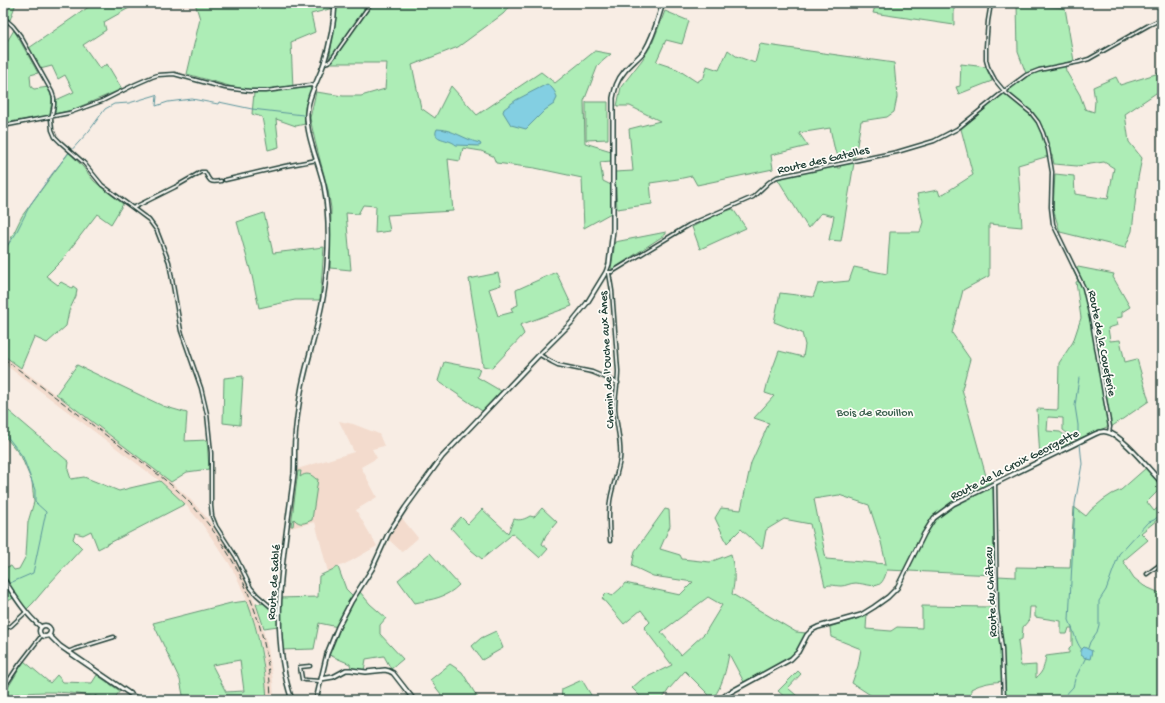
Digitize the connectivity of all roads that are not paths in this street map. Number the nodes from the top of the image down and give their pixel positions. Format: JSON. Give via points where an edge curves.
{"nodes":[{"id":1,"x":335,"y":3,"type":"edge"},
{"id":2,"x":371,"y":3,"type":"edge"},
{"id":3,"x":663,"y":3,"type":"edge"},
{"id":4,"x":991,"y":3,"type":"edge"},
{"id":5,"x":3,"y":17,"type":"edge"},
{"id":6,"x":1162,"y":19,"type":"edge"},
{"id":7,"x":324,"y":63,"type":"junction"},
{"id":8,"x":315,"y":86,"type":"junction"},
{"id":9,"x":1004,"y":91,"type":"junction"},
{"id":10,"x":51,"y":118,"type":"junction"},
{"id":11,"x":3,"y":126,"type":"edge"},
{"id":12,"x":317,"y":160,"type":"junction"},
{"id":13,"x":225,"y":180,"type":"dead end"},
{"id":14,"x":221,"y":181,"type":"dead end"},
{"id":15,"x":133,"y":208,"type":"junction"},
{"id":16,"x":608,"y":273,"type":"junction"},
{"id":17,"x":539,"y":355,"type":"junction"},
{"id":18,"x":618,"y":383,"type":"junction"},
{"id":19,"x":1109,"y":432,"type":"junction"},
{"id":20,"x":1162,"y":482,"type":"edge"},
{"id":21,"x":995,"y":483,"type":"junction"},
{"id":22,"x":610,"y":541,"type":"dead end"},
{"id":23,"x":1162,"y":563,"type":"edge"},
{"id":24,"x":1147,"y":574,"type":"dead end"},
{"id":25,"x":3,"y":578,"type":"edge"},
{"id":26,"x":27,"y":612,"type":"junction"},
{"id":27,"x":279,"y":614,"type":"junction"},
{"id":28,"x":41,"y":627,"type":"junction"},
{"id":29,"x":3,"y":629,"type":"edge"},
{"id":30,"x":49,"y":635,"type":"junction"},
{"id":31,"x":42,"y":636,"type":"junction"},
{"id":32,"x":114,"y":637,"type":"dead end"},
{"id":33,"x":68,"y":652,"type":"junction"},
{"id":34,"x":310,"y":666,"type":"dead end"},
{"id":35,"x":320,"y":680,"type":"junction"},
{"id":36,"x":3,"y":693,"type":"edge"},
{"id":37,"x":10,"y":700,"type":"edge"},
{"id":38,"x":139,"y":700,"type":"edge"},
{"id":39,"x":292,"y":700,"type":"edge"},
{"id":40,"x":316,"y":700,"type":"edge"},
{"id":41,"x":414,"y":700,"type":"edge"},
{"id":42,"x":720,"y":700,"type":"edge"},
{"id":43,"x":1004,"y":700,"type":"edge"}],
"edges":[{"from":1,"to":7,"type":"street","name":"Route de Sablé"},
{"from":2,"to":7,"type":"street","via":[[331,60]]},
{"from":3,"to":16,"type":"street","via":[[650,42],[645,51],[624,72],[614,93],[613,230]]},
{"from":4,"to":9,"type":"street","name":"Route de la Coueferie","via":[[986,60],[992,75]]},
{"from":5,"to":10,"type":"street","via":[[17,30],[50,88],[54,102]]},
{"from":6,"to":9,"type":"street","name":"Route des Gatelles","via":[[1089,59],[1030,73]]},
{"from":7,"to":8,"type":"street","name":"Route de Sablé"},
{"from":8,"to":10,"type":"street","via":[[250,91],[225,88],[174,74],[163,74],[83,108]]},
{"from":8,"to":12,"type":"street","name":"Route de Sablé","via":[[308,105],[307,120]]},
{"from":9,"to":16,"type":"street","name":"Route des Gatelles","via":[[957,128],[934,141],[897,152],[777,177],[753,197],[689,225]]},
{"from":9,"to":19,"type":"street","name":"Route de la Coueferie","via":[[1038,122],[1048,148],[1052,172],[1053,224],[1084,288],[1092,322]]},
{"from":10,"to":11,"type":"street"},
{"from":10,"to":15,"type":"street","via":[[55,137],[84,163],[102,185]]},
{"from":12,"to":13,"type":"street"},
{"from":12,"to":27,"type":"street","name":"Route de Sablé","via":[[326,204],[326,279],[295,431]]},
{"from":14,"to":15,"type":"street","via":[[212,182],[205,172],[201,172]]},
{"from":15,"to":27,"type":"street","via":[[155,227],[165,251],[181,331],[205,400],[211,441],[211,506],[214,522],[251,588]]},
{"from":16,"to":17,"type":"street","via":[[578,314]]},
{"from":16,"to":18,"type":"street","name":"Chemin de l'Ouche aux Ânes"},
{"from":17,"to":18,"type":"street","via":[[558,365],[592,372]]},
{"from":17,"to":35,"type":"street","via":[[442,457],[405,508],[388,534],[372,569],[338,627]]},
{"from":18,"to":22,"type":"street","name":"Chemin de l'Ouche aux Ânes","via":[[615,406],[621,449],[610,500]]},
{"from":19,"to":20,"type":"street","via":[[1130,447]]},
{"from":19,"to":21,"type":"street","name":"Route de la Croix Georgette","via":[[1095,434]]},
{"from":21,"to":42,"type":"street","name":"Route de la Croix Georgette","via":[[953,504],[934,518],[896,588],[888,597],[861,615],[812,630],[791,659]]},
{"from":21,"to":43,"type":"street","name":"Route du Château","via":[[997,610],[1002,648]]},
{"from":23,"to":24,"type":"street"},
{"from":25,"to":26,"type":"street"},
{"from":26,"to":28,"type":"street"},
{"from":26,"to":29,"type":"street"},
{"from":27,"to":39,"type":"street","name":"Route de Sablé","via":[[282,661]]},
{"from":28,"to":30,"type":"street","via":[[49,627]]},
{"from":28,"to":31,"type":"street"},
{"from":30,"to":31,"type":"street"},
{"from":30,"to":33,"type":"street"},
{"from":31,"to":36,"type":"street","via":[[19,664]]},
{"from":32,"to":33,"type":"street"},
{"from":33,"to":38,"type":"street"},
{"from":34,"to":35,"type":"street","via":[[300,667],[302,679]]},
{"from":35,"to":40,"type":"street"},
{"from":35,"to":41,"type":"street","via":[[346,670],[389,671]]},
{"from":36,"to":37,"type":"street"}]}
